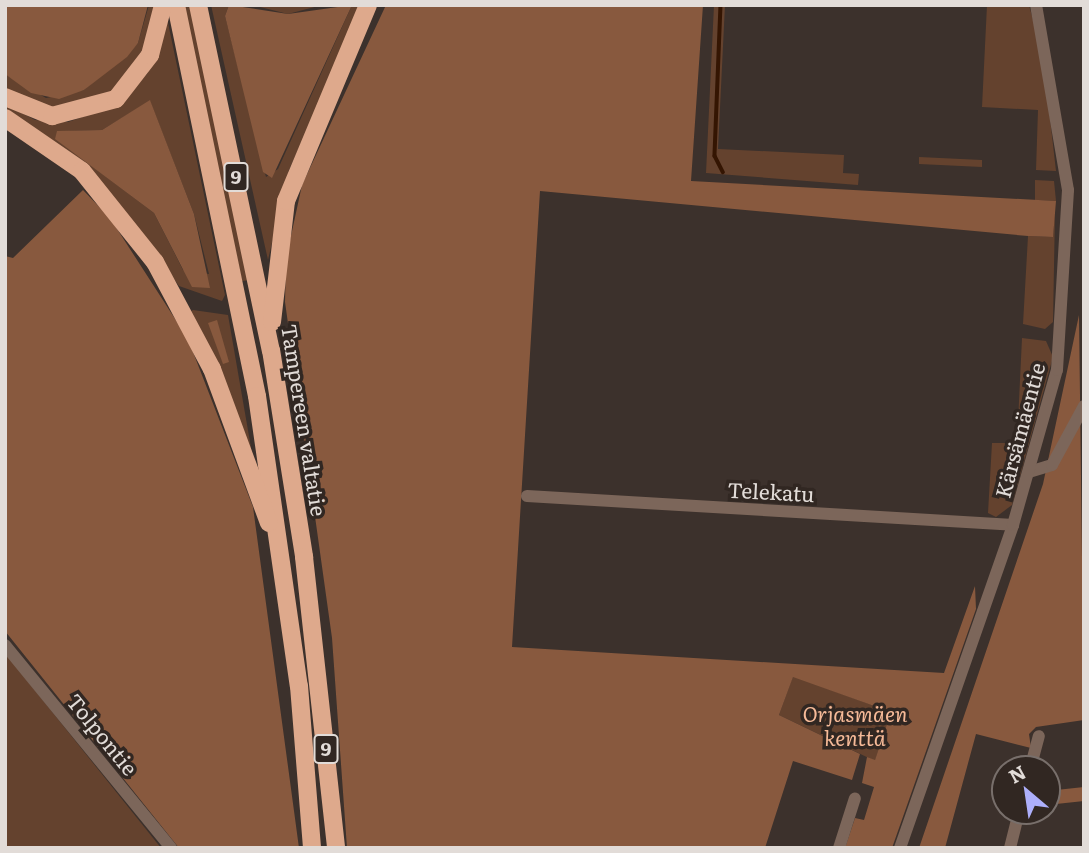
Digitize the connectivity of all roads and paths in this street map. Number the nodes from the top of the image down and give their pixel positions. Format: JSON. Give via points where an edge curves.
{"nodes":[{"id":1,"x":163,"y":5,"type":"edge"},
{"id":2,"x":176,"y":5,"type":"edge"},
{"id":3,"x":198,"y":5,"type":"edge"},
{"id":4,"x":368,"y":5,"type":"edge"},
{"id":5,"x":1036,"y":5,"type":"edge"},
{"id":6,"x":5,"y":97,"type":"edge"},
{"id":7,"x":5,"y":118,"type":"edge"},
{"id":8,"x":271,"y":350,"type":"junction"},
{"id":9,"x":1084,"y":406,"type":"edge"},
{"id":10,"x":1029,"y":472,"type":"junction"},
{"id":11,"x":527,"y":496,"type":"dead end"},
{"id":12,"x":1013,"y":525,"type":"junction"},
{"id":13,"x":283,"y":563,"type":"junction"},
{"id":14,"x":5,"y":645,"type":"edge"},
{"id":15,"x":1039,"y":736,"type":"dead end"},
{"id":16,"x":1034,"y":755,"type":"edge"},
{"id":17,"x":855,"y":798,"type":"dead end"},
{"id":18,"x":1016,"y":825,"type":"edge"},
{"id":19,"x":171,"y":848,"type":"edge"},
{"id":20,"x":312,"y":848,"type":"edge"},
{"id":21,"x":335,"y":848,"type":"edge"},
{"id":22,"x":839,"y":848,"type":"edge"},
{"id":23,"x":900,"y":848,"type":"edge"},
{"id":24,"x":1010,"y":848,"type":"edge"}],
"edges":[{"from":1,"to":6,"type":"highway","via":[[150,55],[116,99],[52,116]]},
{"from":2,"to":13,"type":"highway","name":"Tampereen valtatie","number":"9","via":[[248,343]]},
{"from":3,"to":8,"type":"highway","name":"Tampereen valtatie","number":"9"},
{"from":4,"to":8,"type":"highway","via":[[286,201]]},
{"from":5,"to":10,"type":"street","name":"Kärsämäentie","via":[[1064,148],[1068,230],[1057,370]]},
{"from":7,"to":13,"type":"highway","via":[[82,171],[155,262],[212,369]]},
{"from":8,"to":21,"type":"highway","name":"Tampereen valtatie","number":"9","via":[[306,570]]},
{"from":9,"to":10,"type":"street","via":[[1052,465]]},
{"from":10,"to":12,"type":"street","name":"Kärsämäentie"},
{"from":11,"to":12,"type":"street","name":"Telekatu"},
{"from":12,"to":23,"type":"street","name":"Kärsämäentie"},
{"from":13,"to":20,"type":"highway","name":"Tampereen valtatie","number":"9"},
{"from":14,"to":19,"type":"street","name":"Tolpontie"},
{"from":15,"to":16,"type":"street"},
{"from":17,"to":22,"type":"street"},
{"from":18,"to":24,"type":"street"}]}
